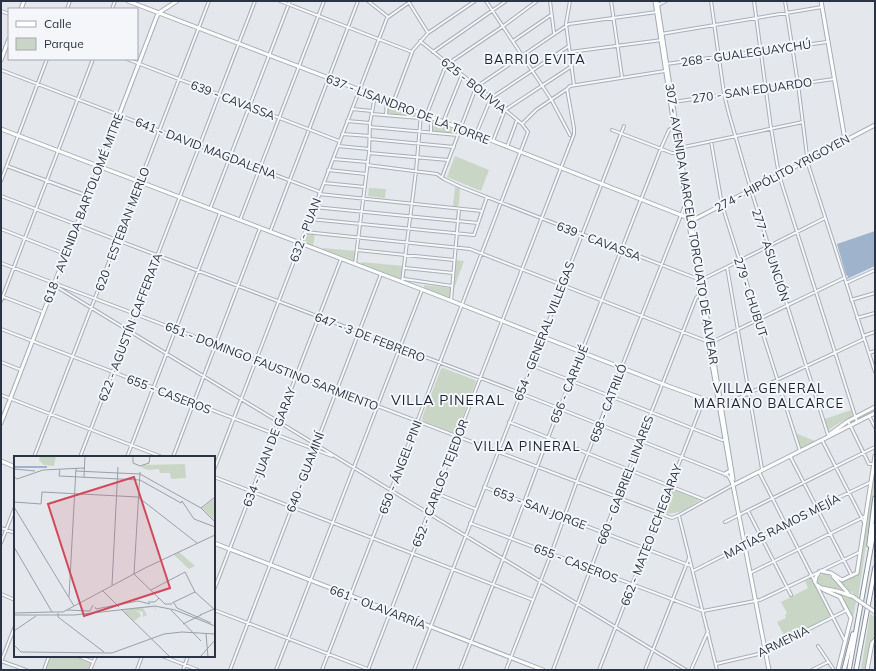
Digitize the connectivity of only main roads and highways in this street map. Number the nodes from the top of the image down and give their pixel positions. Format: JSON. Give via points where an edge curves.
{"nodes":[{"id":1,"x":128,"y":1,"type":"edge"},
{"id":2,"x":177,"y":1,"type":"edge"},
{"id":3,"x":656,"y":1,"type":"edge"},
{"id":4,"x":821,"y":1,"type":"edge"},
{"id":5,"x":159,"y":13,"type":"junction"},
{"id":6,"x":8,"y":42,"type":"edge"},
{"id":7,"x":1,"y":60,"type":"edge"},
{"id":8,"x":875,"y":125,"type":"edge"},
{"id":9,"x":1,"y":129,"type":"edge"},
{"id":10,"x":845,"y":140,"type":"junction"},
{"id":11,"x":678,"y":151,"type":"junction"},
{"id":12,"x":99,"y":166,"type":"junction"},
{"id":13,"x":689,"y":218,"type":"junction"},
{"id":14,"x":720,"y":405,"type":"junction"},
{"id":15,"x":875,"y":407,"type":"edge"},
{"id":16,"x":875,"y":413,"type":"edge"},
{"id":17,"x":1,"y":423,"type":"edge"},
{"id":18,"x":828,"y":435,"type":"junction"},
{"id":19,"x":726,"y":440,"type":"junction"},
{"id":20,"x":875,"y":456,"type":"edge"},
{"id":21,"x":1,"y":461,"type":"edge"},
{"id":22,"x":14,"y":467,"type":"edge"},
{"id":23,"x":730,"y":471,"type":"junction"},
{"id":24,"x":725,"y":474,"type":"road end"},
{"id":25,"x":733,"y":485,"type":"junction"},
{"id":26,"x":875,"y":498,"type":"edge"},
{"id":27,"x":875,"y":525,"type":"edge"},
{"id":28,"x":215,"y":543,"type":"edge"},
{"id":29,"x":869,"y":558,"type":"junction"},
{"id":30,"x":875,"y":568,"type":"edge"},
{"id":31,"x":831,"y":573,"type":"junction"},
{"id":32,"x":820,"y":587,"type":"junction"},
{"id":33,"x":852,"y":596,"type":"junction"},
{"id":34,"x":860,"y":608,"type":"junction"},
{"id":35,"x":875,"y":612,"type":"edge"},
{"id":36,"x":875,"y":640,"type":"edge"},
{"id":37,"x":543,"y":670,"type":"edge"},
{"id":38,"x":769,"y":670,"type":"edge"},
{"id":39,"x":838,"y":670,"type":"edge"},
{"id":40,"x":844,"y":670,"type":"edge"},
{"id":41,"x":849,"y":670,"type":"edge"},
{"id":42,"x":857,"y":670,"type":"edge"},
{"id":43,"x":867,"y":670,"type":"edge"}],
"edges":[{"from":1,"to":5,"type":"main road","name":"637 - LISANDRO DE LA TORRE"},
{"from":2,"to":5,"type":"main road"},
{"from":3,"to":11,"type":"main road","name":"307 - AVENIDA MARCELO TORCUATO DE ALVEAR"},
{"from":4,"to":10,"type":"main road"},
{"from":5,"to":12,"type":"main road","name":"618 - AVENIDA BARTOLOMÉ MITRE"},
{"from":5,"to":13,"type":"main road","name":"637 - LISANDRO DE LA TORRE"},
{"from":6,"to":7,"type":"main road"},
{"from":8,"to":10,"type":"main road","name":"274 - HIPÓLITO YRIGOYEN"},
{"from":9,"to":12,"type":"main road"},
{"from":10,"to":13,"type":"main road","name":"274 - HIPÓLITO YRIGOYEN","via":[[695,219]]},
{"from":11,"to":13,"type":"main road","name":"307 - AVENIDA MARCELO TORCUATO DE ALVEAR"},
{"from":11,"to":13,"type":"main road","name":"307 - AVENIDA MARCELO TORCUATO DE ALVEAR"},
{"from":12,"to":14,"type":"main road"},
{"from":12,"to":17,"type":"main road","name":"618 - AVENIDA BARTOLOMÉ MITRE"},
{"from":13,"to":14,"type":"main road","name":"307 - AVENIDA MARCELO TORCUATO DE ALVEAR"},
{"from":14,"to":19,"type":"main road","name":"307 - AVENIDA MARCELO TORCUATO DE ALVEAR"},
{"from":15,"to":18,"type":"main road"},
{"from":16,"to":18,"type":"main road"},
{"from":18,"to":25,"type":"main road"},
{"from":19,"to":23,"type":"main road","name":"307 - AVENIDA MARCELO TORCUATO DE ALVEAR"},
{"from":19,"to":25,"type":"main road","name":"307 - AVENIDA MARCELO TORCUATO DE ALVEAR"},
{"from":20,"to":31,"type":"main road","via":[[858,571],[842,580]]},
{"from":21,"to":22,"type":"main road"},
{"from":23,"to":24,"type":"main road"},
{"from":23,"to":25,"type":"main road","name":"307 - AVENIDA MARCELO TORCUATO DE ALVEAR"},
{"from":25,"to":38,"type":"main road"},
{"from":26,"to":29,"type":"highway","via":[[869,536]]},
{"from":27,"to":29,"type":"highway"},
{"from":28,"to":37,"type":"main road","name":"661 - OLAVARRÍA"},
{"from":29,"to":34,"type":"highway"},
{"from":30,"to":42,"type":"highway"},
{"from":31,"to":32,"type":"main road","via":[[820,571],[816,577],[816,584]]},
{"from":31,"to":33,"type":"main road"},
{"from":32,"to":33,"type":"main road"},
{"from":32,"to":39,"type":"main road","via":[[840,597],[850,616],[851,621]]},
{"from":33,"to":35,"type":"main road","bridge":true},
{"from":34,"to":40,"type":"highway"},
{"from":34,"to":41,"type":"highway"},
{"from":36,"to":43,"type":"main road","via":[[872,643]]}]}
